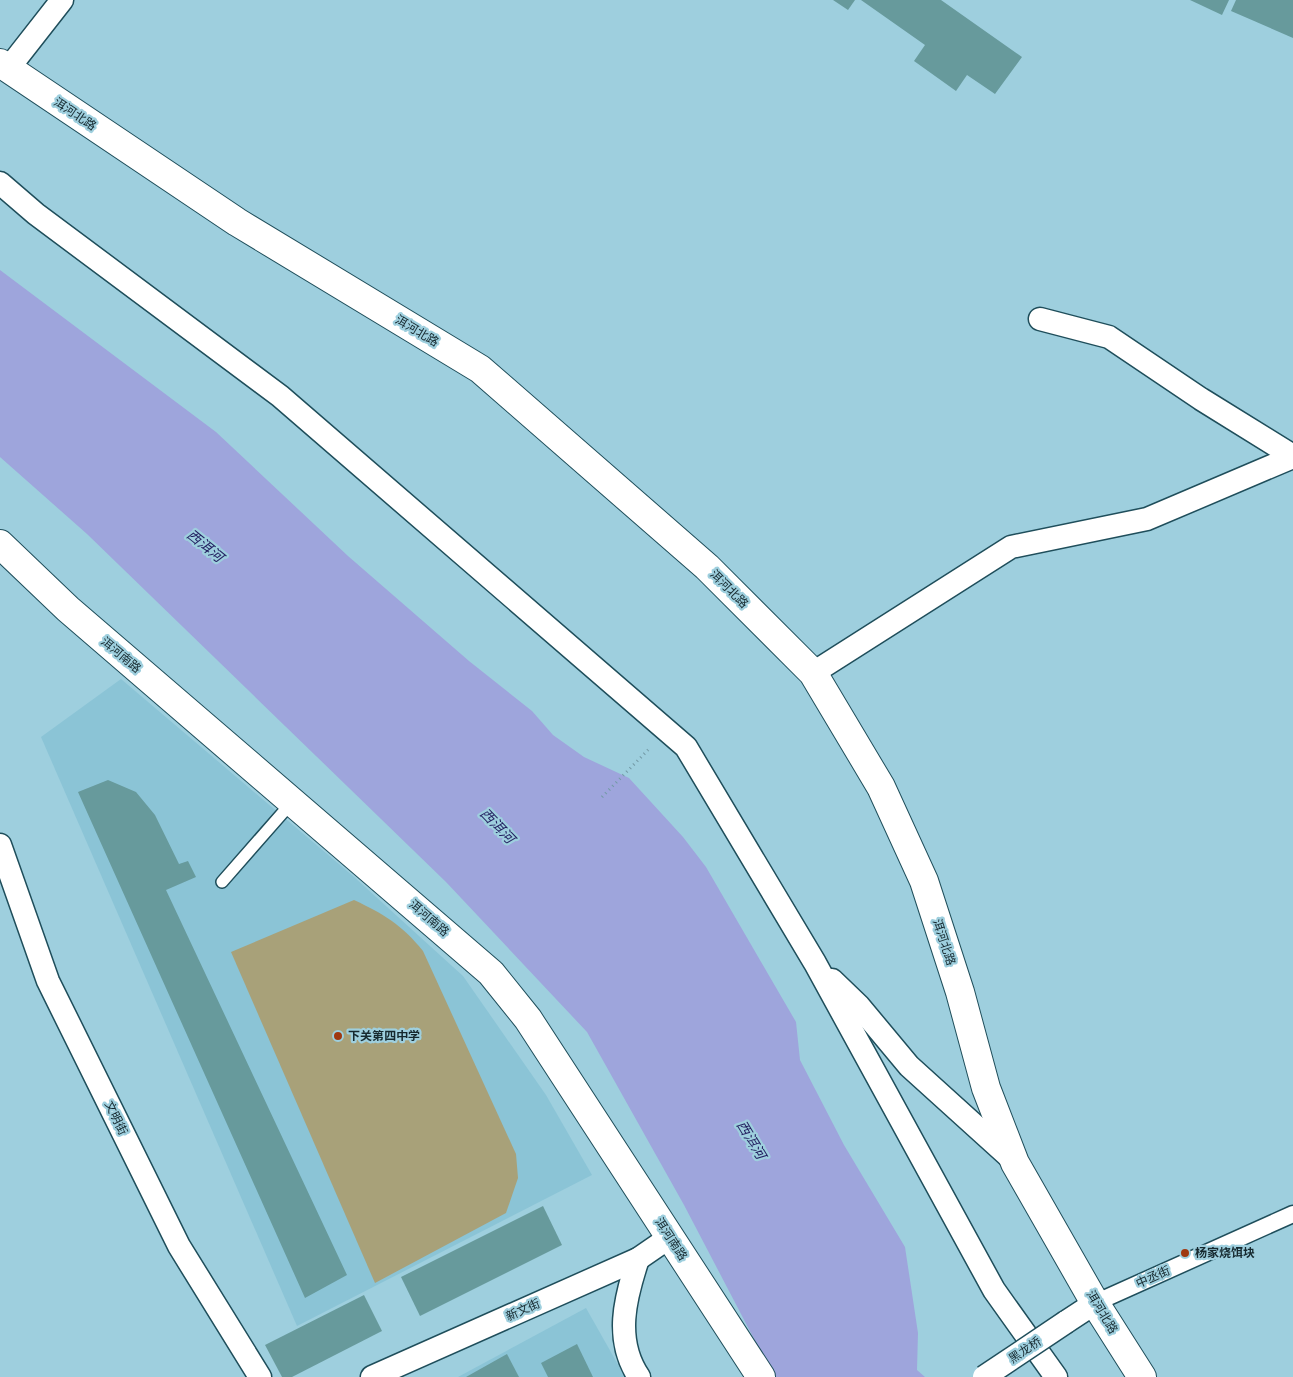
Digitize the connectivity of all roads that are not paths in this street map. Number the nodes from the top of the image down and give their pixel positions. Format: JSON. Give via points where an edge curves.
{"nodes":[{"id":1,"x":62,"y":0,"type":"edge"},
{"id":2,"x":4,"y":66,"type":"edge"},
{"id":3,"x":0,"y":184,"type":"edge"},
{"id":4,"x":1040,"y":319,"type":"dead end"},
{"id":5,"x":1293,"y":456,"type":"edge"},
{"id":6,"x":0,"y":544,"type":"edge"},
{"id":7,"x":814,"y":673,"type":"junction"},
{"id":8,"x":293,"y":801,"type":"junction"},
{"id":9,"x":0,"y":845,"type":"edge"},
{"id":10,"x":222,"y":882,"type":"dead end"},
{"id":11,"x":815,"y":963,"type":"junction"},
{"id":12,"x":1015,"y":1163,"type":"junction"},
{"id":13,"x":1293,"y":1214,"type":"edge"},
{"id":14,"x":670,"y":1237,"type":"junction"},
{"id":15,"x":638,"y":1259,"type":"junction"},
{"id":16,"x":1095,"y":1302,"type":"junction"},
{"id":17,"x":260,"y":1377,"type":"edge"},
{"id":18,"x":372,"y":1377,"type":"edge"},
{"id":19,"x":639,"y":1377,"type":"edge"},
{"id":20,"x":761,"y":1377,"type":"edge"},
{"id":21,"x":984,"y":1377,"type":"edge"},
{"id":22,"x":1056,"y":1377,"type":"edge"},
{"id":23,"x":1142,"y":1377,"type":"edge"}],
"edges":[{"from":1,"to":2,"type":"street"},
{"from":2,"to":7,"type":"street","name":"洱河北路","via":[[237,222],[480,369],[707,567]]},
{"from":3,"to":11,"type":"street","via":[[280,396],[686,747]]},
{"from":4,"to":5,"type":"street","via":[[1109,336],[1201,400]]},
{"from":5,"to":7,"type":"street","via":[[1147,519],[1011,547]]},
{"from":6,"to":8,"type":"street","name":"洱河南路","via":[[68,610]]},
{"from":7,"to":12,"type":"street","name":"洱河北路","via":[[881,787],[924,881],[960,992],[986,1088]]},
{"from":8,"to":10,"type":"lane"},
{"from":8,"to":14,"type":"street","name":"洱河南路","via":[[492,973],[528,1019]]},
{"from":9,"to":17,"type":"street","name":"文明街","via":[[48,982],[179,1246]]},
{"from":11,"to":12,"type":"street","via":[[859,1006],[909,1066]]},
{"from":11,"to":22,"type":"street","via":[[994,1290]]},
{"from":12,"to":16,"type":"street","name":"洱河北路"},
{"from":13,"to":16,"type":"street","name":"中丞街"},
{"from":14,"to":15,"type":"street","name":"新文街"},
{"from":14,"to":20,"type":"street","name":"洱河南路"},
{"from":15,"to":18,"type":"street","name":"新文街"},
{"from":15,"to":19,"type":"street","via":[[626,1297],[624,1321],[629,1362]]},
{"from":16,"to":21,"type":"street","name":"黑龙桥","bridge":true},
{"from":16,"to":23,"type":"street","name":"洱河北路"}]}
